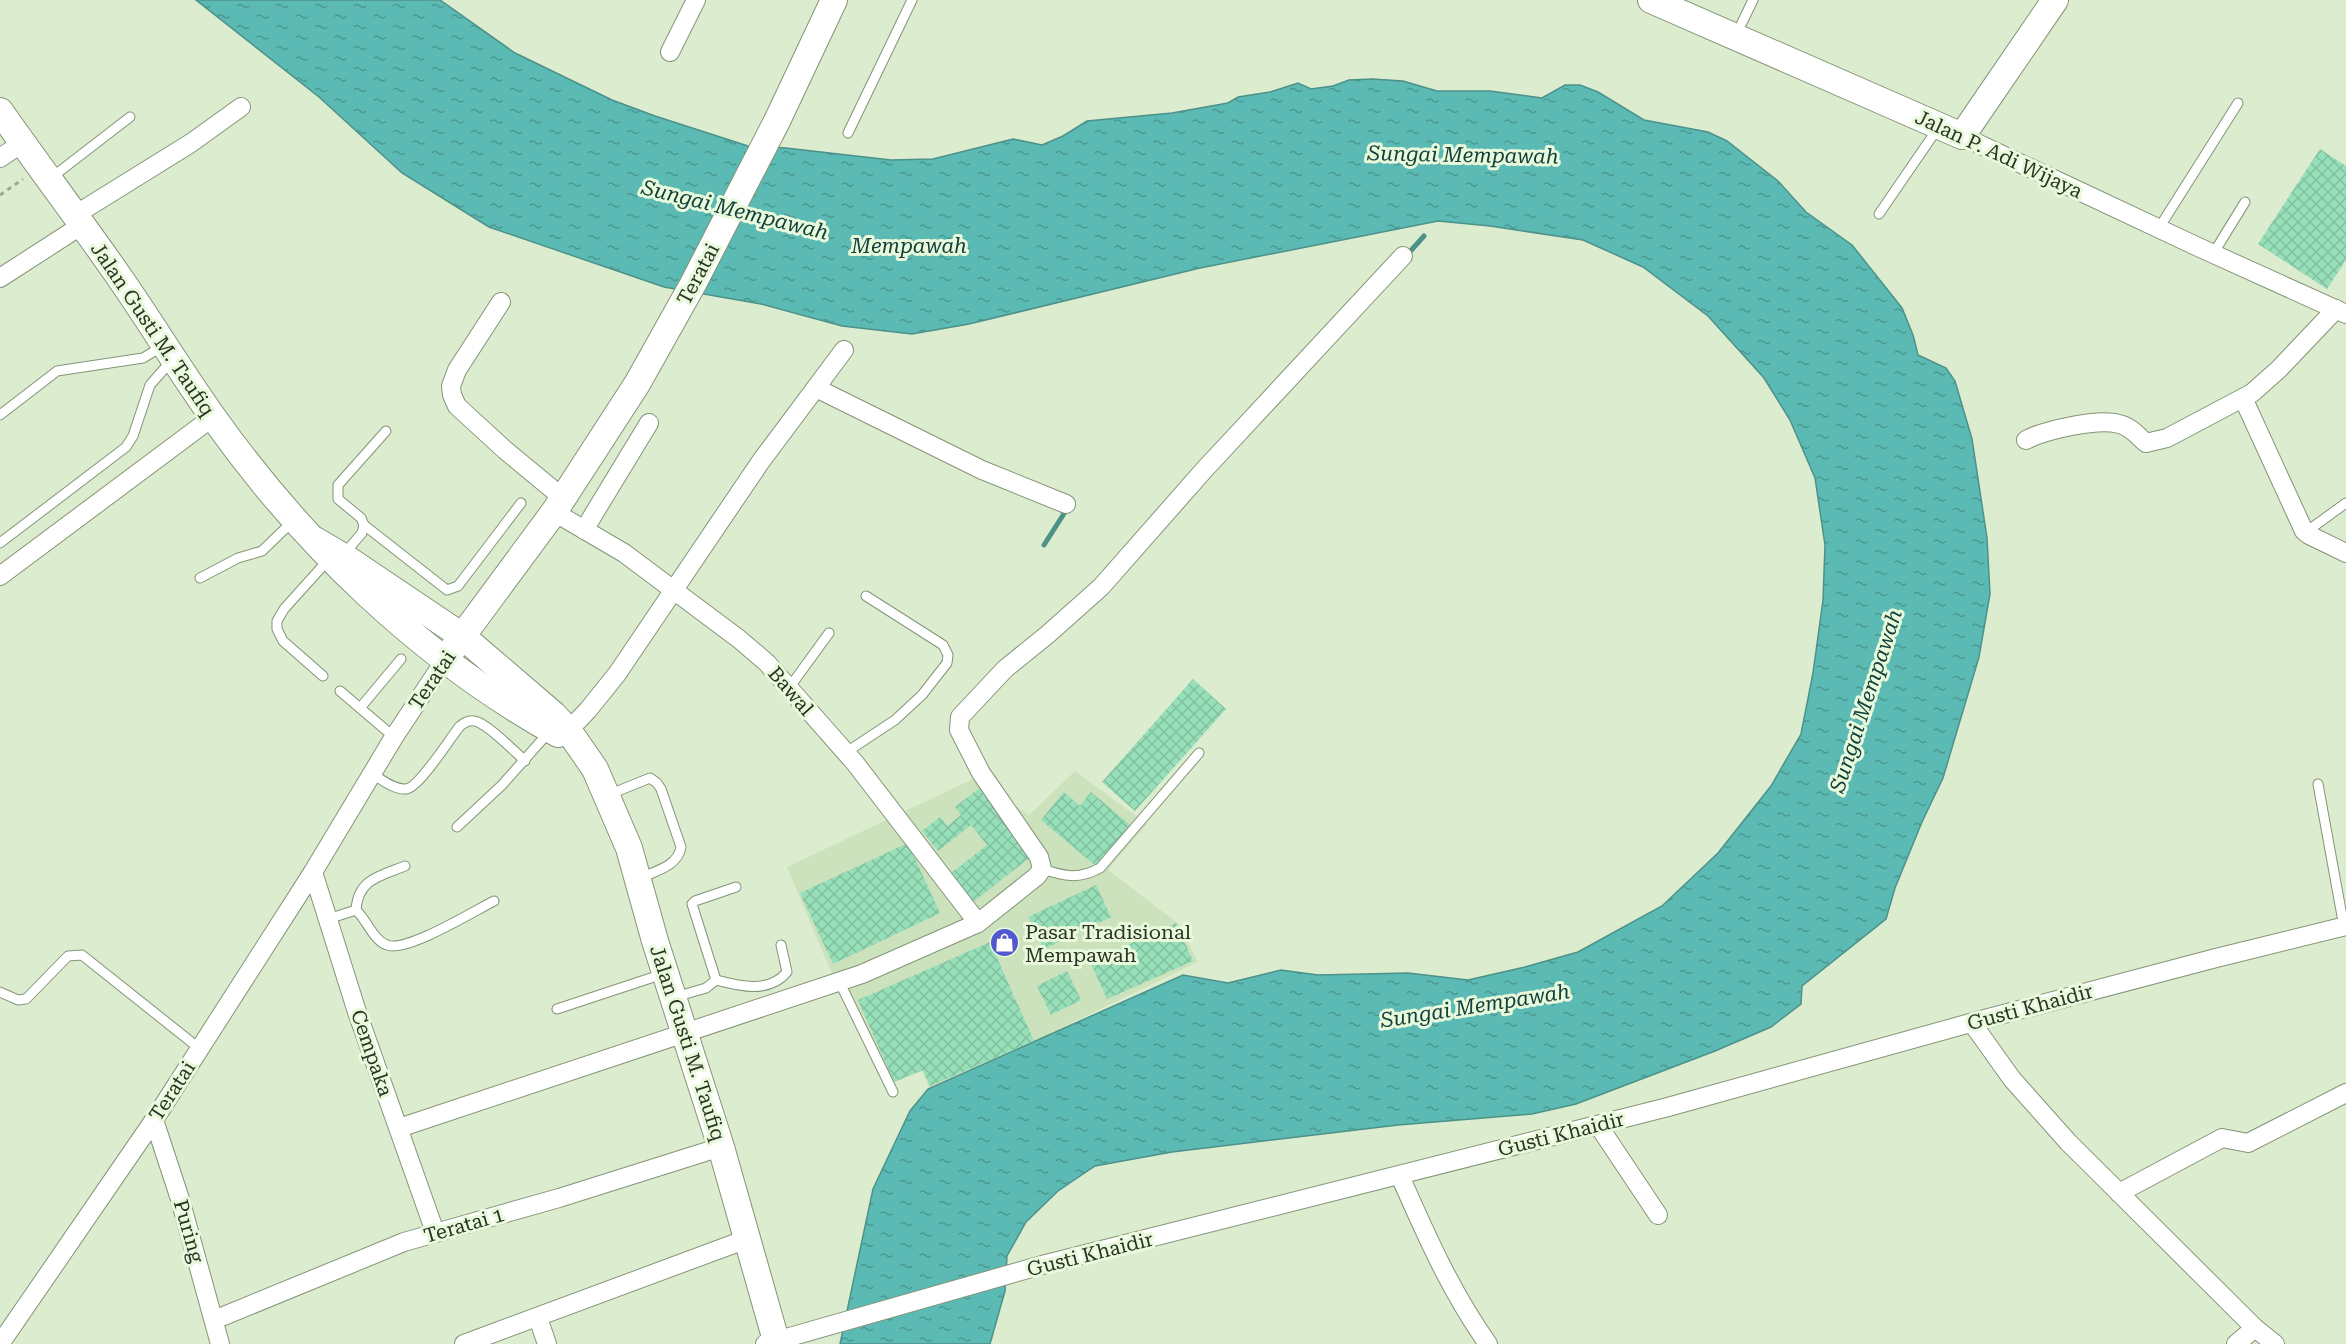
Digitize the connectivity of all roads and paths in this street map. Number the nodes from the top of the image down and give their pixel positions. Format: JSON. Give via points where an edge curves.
{"nodes":[{"id":1,"x":696,"y":0,"type":"edge"},
{"id":2,"x":834,"y":0,"type":"edge"},
{"id":3,"x":912,"y":0,"type":"edge"},
{"id":4,"x":1651,"y":0,"type":"edge"},
{"id":5,"x":1753,"y":0,"type":"edge"},
{"id":6,"x":2055,"y":0,"type":"edge"},
{"id":7,"x":1735,"y":37,"type":"junction"},
{"id":8,"x":670,"y":52,"type":"dead end"},
{"id":9,"x":2238,"y":103,"type":"dead end"},
{"id":10,"x":241,"y":107,"type":"dead end"},
{"id":11,"x":0,"y":111,"type":"edge"},
{"id":12,"x":130,"y":117,"type":"dead end"},
{"id":13,"x":1951,"y":131,"type":"junction"},
{"id":14,"x":848,"y":133,"type":"dead end"},
{"id":15,"x":22,"y":143,"type":"junction"},
{"id":16,"x":0,"y":158,"type":"edge"},
{"id":17,"x":45,"y":174,"type":"junction"},
{"id":18,"x":0,"y":195,"type":"edge"},
{"id":19,"x":2245,"y":202,"type":"dead end"},
{"id":20,"x":1879,"y":214,"type":"dead end"},
{"id":21,"x":78,"y":220,"type":"junction"},
{"id":22,"x":2158,"y":228,"type":"junction"},
{"id":23,"x":2213,"y":254,"type":"junction"},
{"id":24,"x":1403,"y":256,"type":"dead end"},
{"id":25,"x":0,"y":278,"type":"edge"},
{"id":26,"x":501,"y":302,"type":"dead end"},
{"id":27,"x":2341,"y":311,"type":"edge"},
{"id":28,"x":844,"y":350,"type":"dead end"},
{"id":29,"x":170,"y":352,"type":"junction"},
{"id":30,"x":816,"y":388,"type":"junction"},
{"id":31,"x":2243,"y":398,"type":"junction"},
{"id":32,"x":0,"y":415,"type":"edge"},
{"id":33,"x":213,"y":417,"type":"junction"},
{"id":34,"x":649,"y":423,"type":"dead end"},
{"id":35,"x":386,"y":431,"type":"dead end"},
{"id":36,"x":2026,"y":440,"type":"dead end"},
{"id":37,"x":521,"y":503,"type":"dead end"},
{"id":38,"x":2346,"y":503,"type":"edge"},
{"id":39,"x":1066,"y":504,"type":"dead end"},
{"id":40,"x":559,"y":505,"type":"junction"},
{"id":41,"x":296,"y":518,"type":"junction"},
{"id":42,"x":364,"y":525,"type":"junction"},
{"id":43,"x":584,"y":530,"type":"junction"},
{"id":44,"x":2306,"y":532,"type":"junction"},
{"id":45,"x":0,"y":543,"type":"edge"},
{"id":46,"x":329,"y":551,"type":"junction"},
{"id":47,"x":2346,"y":553,"type":"edge"},
{"id":48,"x":0,"y":576,"type":"edge"},
{"id":49,"x":200,"y":578,"type":"dead end"},
{"id":50,"x":674,"y":591,"type":"junction"},
{"id":51,"x":866,"y":596,"type":"dead end"},
{"id":52,"x":829,"y":633,"type":"dead end"},
{"id":53,"x":462,"y":636,"type":"junction"},
{"id":54,"x":401,"y":659,"type":"dead end"},
{"id":55,"x":446,"y":660,"type":"junction"},
{"id":56,"x":323,"y":676,"type":"dead end"},
{"id":57,"x":789,"y":688,"type":"junction"},
{"id":58,"x":340,"y":691,"type":"dead end"},
{"id":59,"x":360,"y":708,"type":"junction"},
{"id":60,"x":566,"y":736,"type":"junction"},
{"id":61,"x":394,"y":737,"type":"junction"},
{"id":62,"x":845,"y":753,"type":"junction"},
{"id":63,"x":1200,"y":753,"type":"dead end"},
{"id":64,"x":525,"y":761,"type":"junction"},
{"id":65,"x":372,"y":774,"type":"junction"},
{"id":66,"x":2318,"y":784,"type":"dead end"},
{"id":67,"x":608,"y":795,"type":"junction"},
{"id":68,"x":457,"y":827,"type":"dead end"},
{"id":69,"x":405,"y":866,"type":"dead end"},
{"id":70,"x":1042,"y":868,"type":"junction"},
{"id":71,"x":313,"y":872,"type":"junction"},
{"id":72,"x":637,"y":879,"type":"junction"},
{"id":73,"x":736,"y":887,"type":"dead end"},
{"id":74,"x":494,"y":901,"type":"dead end"},
{"id":75,"x":356,"y":910,"type":"junction"},
{"id":76,"x":328,"y":919,"type":"junction"},
{"id":77,"x":978,"y":923,"type":"junction"},
{"id":78,"x":2345,"y":926,"type":"edge"},
{"id":79,"x":781,"y":945,"type":"dead end"},
{"id":80,"x":665,"y":973,"type":"junction"},
{"id":81,"x":716,"y":980,"type":"junction"},
{"id":82,"x":839,"y":981,"type":"junction"},
{"id":83,"x":0,"y":992,"type":"edge"},
{"id":84,"x":673,"y":998,"type":"junction"},
{"id":85,"x":557,"y":1009,"type":"dead end"},
{"id":86,"x":1972,"y":1023,"type":"junction"},
{"id":87,"x":684,"y":1033,"type":"junction"},
{"id":88,"x":200,"y":1049,"type":"junction"},
{"id":89,"x":893,"y":1092,"type":"dead end"},
{"id":90,"x":2346,"y":1093,"type":"edge"},
{"id":91,"x":154,"y":1120,"type":"junction"},
{"id":92,"x":1598,"y":1125,"type":"junction"},
{"id":93,"x":399,"y":1128,"type":"junction"},
{"id":94,"x":721,"y":1147,"type":"junction"},
{"id":95,"x":1400,"y":1176,"type":"junction"},
{"id":96,"x":2120,"y":1193,"type":"junction"},
{"id":97,"x":1658,"y":1215,"type":"dead end"},
{"id":98,"x":435,"y":1232,"type":"junction"},
{"id":99,"x":747,"y":1239,"type":"junction"},
{"id":100,"x":538,"y":1318,"type":"junction"},
{"id":101,"x":214,"y":1320,"type":"junction"},
{"id":102,"x":2255,"y":1328,"type":"junction"},
{"id":103,"x":773,"y":1343,"type":"edge"},
{"id":104,"x":0,"y":1344,"type":"edge"},
{"id":105,"x":220,"y":1344,"type":"edge"},
{"id":106,"x":464,"y":1344,"type":"edge"},
{"id":107,"x":547,"y":1344,"type":"edge"},
{"id":108,"x":1488,"y":1344,"type":"edge"},
{"id":109,"x":2236,"y":1344,"type":"edge"},
{"id":110,"x":2275,"y":1344,"type":"edge"}],
"edges":[{"from":1,"to":8,"type":"street"},
{"from":2,"to":40,"type":"main road","name":"Teratai","via":[[693,284],[637,384]]},
{"from":3,"to":14,"type":"lane"},
{"from":4,"to":7,"type":"main road","name":"Jalan P. Adi Wijaya"},
{"from":5,"to":7,"type":"lane"},
{"from":6,"to":13,"type":"main road"},
{"from":7,"to":13,"type":"main road","name":"Jalan P. Adi Wijaya"},
{"from":9,"to":22,"type":"lane"},
{"from":10,"to":21,"type":"street"},
{"from":11,"to":15,"type":"main road","name":"Jalan Gusti M. Taufiq"},
{"from":12,"to":17,"type":"lane"},
{"from":13,"to":20,"type":"lane"},
{"from":13,"to":22,"type":"street","name":"Jalan P. Adi Wijaya"},
{"from":15,"to":16,"type":"street"},
{"from":15,"to":17,"type":"main road","name":"Jalan Gusti M. Taufiq"},
{"from":17,"to":18,"type":"path"},
{"from":17,"to":21,"type":"main road","name":"Jalan Gusti M. Taufiq"},
{"from":19,"to":23,"type":"lane"},
{"from":21,"to":25,"type":"street"},
{"from":21,"to":29,"type":"main road","name":"Jalan Gusti M. Taufiq"},
{"from":22,"to":23,"type":"street","name":"Jalan P. Adi Wijaya"},
{"from":23,"to":27,"type":"street","name":"Jalan P. Adi Wijaya"},
{"from":24,"to":70,"type":"street","via":[[1101,587],[1005,669],[960,717],[959,730],[974,759],[1035,850]]},
{"from":26,"to":40,"type":"street","name":"Bawal","via":[[457,370],[452,395],[457,406]]},
{"from":27,"to":31,"type":"street"},
{"from":28,"to":30,"type":"street"},
{"from":29,"to":32,"type":"lane","via":[[57,372]]},
{"from":29,"to":33,"type":"main road","name":"Jalan Gusti M. Taufiq"},
{"from":29,"to":45,"type":"lane","via":[[150,385],[126,447]]},
{"from":30,"to":39,"type":"street","via":[[982,470]]},
{"from":30,"to":50,"type":"street","via":[[761,461]]},
{"from":31,"to":36,"type":"street","via":[[2153,443],[2146,443],[2119,423],[2054,429]]},
{"from":31,"to":44,"type":"street"},
{"from":33,"to":41,"type":"main road","name":"Jalan Gusti M. Taufiq"},
{"from":33,"to":48,"type":"street"},
{"from":34,"to":43,"type":"street"},
{"from":35,"to":42,"type":"lane","via":[[338,485],[339,499]]},
{"from":37,"to":42,"type":"lane","via":[[458,586],[447,590]]},
{"from":38,"to":44,"type":"lane"},
{"from":40,"to":43,"type":"street","name":"Bawal"},
{"from":40,"to":53,"type":"main road","name":"Teratai"},
{"from":41,"to":46,"type":"main road","name":"Jalan Gusti M. Taufiq"},
{"from":41,"to":49,"type":"lane","via":[[262,551],[238,558]]},
{"from":42,"to":46,"type":"lane","via":[[362,533]]},
{"from":43,"to":50,"type":"street","name":"Bawal","via":[[624,553]]},
{"from":44,"to":47,"type":"street"},
{"from":46,"to":53,"type":"main road","name":"Jalan Gusti M. Taufiq"},
{"from":46,"to":55,"type":"main road","name":"Jalan Gusti M. Taufiq","via":[[411,633]]},
{"from":46,"to":56,"type":"lane","via":[[277,621],[283,641]]},
{"from":50,"to":57,"type":"street","name":"Bawal","via":[[739,639]]},
{"from":50,"to":60,"type":"street","via":[[616,674]]},
{"from":51,"to":62,"type":"lane","via":[[944,645],[947,663],[922,695],[895,720]]},
{"from":52,"to":57,"type":"lane"},
{"from":53,"to":55,"type":"main road","name":"Teratai"},
{"from":53,"to":60,"type":"main road","name":"Jalan Gusti M. Taufiq","via":[[545,707]]},
{"from":54,"to":59,"type":"lane"},
{"from":55,"to":60,"type":"main road","name":"Jalan Gusti M. Taufiq","via":[[504,702]]},
{"from":55,"to":61,"type":"street","name":"Teratai"},
{"from":57,"to":62,"type":"street","name":"Bawal"},
{"from":58,"to":59,"type":"lane"},
{"from":59,"to":61,"type":"lane"},
{"from":60,"to":64,"type":"lane"},
{"from":60,"to":67,"type":"main road","name":"Jalan Gusti M. Taufiq","via":[[595,769]]},
{"from":61,"to":65,"type":"street","name":"Teratai"},
{"from":62,"to":77,"type":"street","name":"Bawal"},
{"from":63,"to":70,"type":"lane","via":[[1100,868],[1068,877]]},
{"from":64,"to":65,"type":"lane","via":[[485,726],[469,721],[460,726],[418,783],[406,789],[395,787]]},
{"from":64,"to":68,"type":"lane"},
{"from":65,"to":71,"type":"street","name":"Teratai"},
{"from":66,"to":78,"type":"lane"},
{"from":67,"to":72,"type":"main road","name":"Jalan Gusti M. Taufiq"},
{"from":67,"to":72,"type":"lane","via":[[650,778],[657,783],[681,847],[674,862]]},
{"from":69,"to":75,"type":"lane","via":[[366,883],[359,893]]},
{"from":70,"to":77,"type":"street"},
{"from":71,"to":76,"type":"street","name":"Cempaka"},
{"from":71,"to":88,"type":"street","name":"Teratai"},
{"from":72,"to":80,"type":"main road","name":"Jalan Gusti M. Taufiq"},
{"from":73,"to":81,"type":"lane","via":[[692,904]]},
{"from":74,"to":75,"type":"lane","via":[[397,947],[380,940]]},
{"from":75,"to":76,"type":"lane"},
{"from":76,"to":93,"type":"street","name":"Cempaka"},
{"from":77,"to":82,"type":"street"},
{"from":78,"to":86,"type":"street","name":"Gusti Khaidir"},
{"from":79,"to":81,"type":"lane","via":[[787,972],[775,981],[753,987]]},
{"from":80,"to":84,"type":"main road","name":"Jalan Gusti M. Taufiq"},
{"from":80,"to":85,"type":"lane"},
{"from":81,"to":84,"type":"lane","via":[[706,988]]},
{"from":82,"to":87,"type":"street"},
{"from":82,"to":89,"type":"lane"},
{"from":83,"to":88,"type":"lane","via":[[18,1000],[26,999],[68,956],[82,955]]},
{"from":84,"to":87,"type":"main road","name":"Jalan Gusti M. Taufiq"},
{"from":86,"to":92,"type":"street","name":"Gusti Khaidir"},
{"from":86,"to":96,"type":"street","via":[[2012,1079]]},
{"from":87,"to":93,"type":"street"},
{"from":87,"to":94,"type":"main road","name":"Jalan Gusti M. Taufiq"},
{"from":88,"to":91,"type":"street","name":"Teratai"},
{"from":90,"to":96,"type":"street","via":[[2248,1143],[2222,1138]]},
{"from":91,"to":101,"type":"street","name":"Puring"},
{"from":91,"to":104,"type":"street","name":"Teratai"},
{"from":92,"to":95,"type":"street","name":"Gusti Khaidir"},
{"from":92,"to":97,"type":"street"},
{"from":93,"to":98,"type":"street","name":"Cempaka"},
{"from":94,"to":98,"type":"street","name":"Teratai 1"},
{"from":94,"to":99,"type":"main road","name":"Jalan Gusti M. Taufiq"},
{"from":95,"to":103,"type":"street","name":"Gusti Khaidir","via":[[1042,1265]]},
{"from":95,"to":108,"type":"street","via":[[1446,1276]]},
{"from":96,"to":102,"type":"street"},
{"from":98,"to":101,"type":"street","name":"Teratai 1"},
{"from":99,"to":100,"type":"street"},
{"from":99,"to":103,"type":"main road","name":"Jalan Gusti M. Taufiq"},
{"from":100,"to":106,"type":"street"},
{"from":100,"to":107,"type":"street"},
{"from":101,"to":105,"type":"street","name":"Puring"},
{"from":102,"to":109,"type":"street"},
{"from":102,"to":110,"type":"street"}]}
